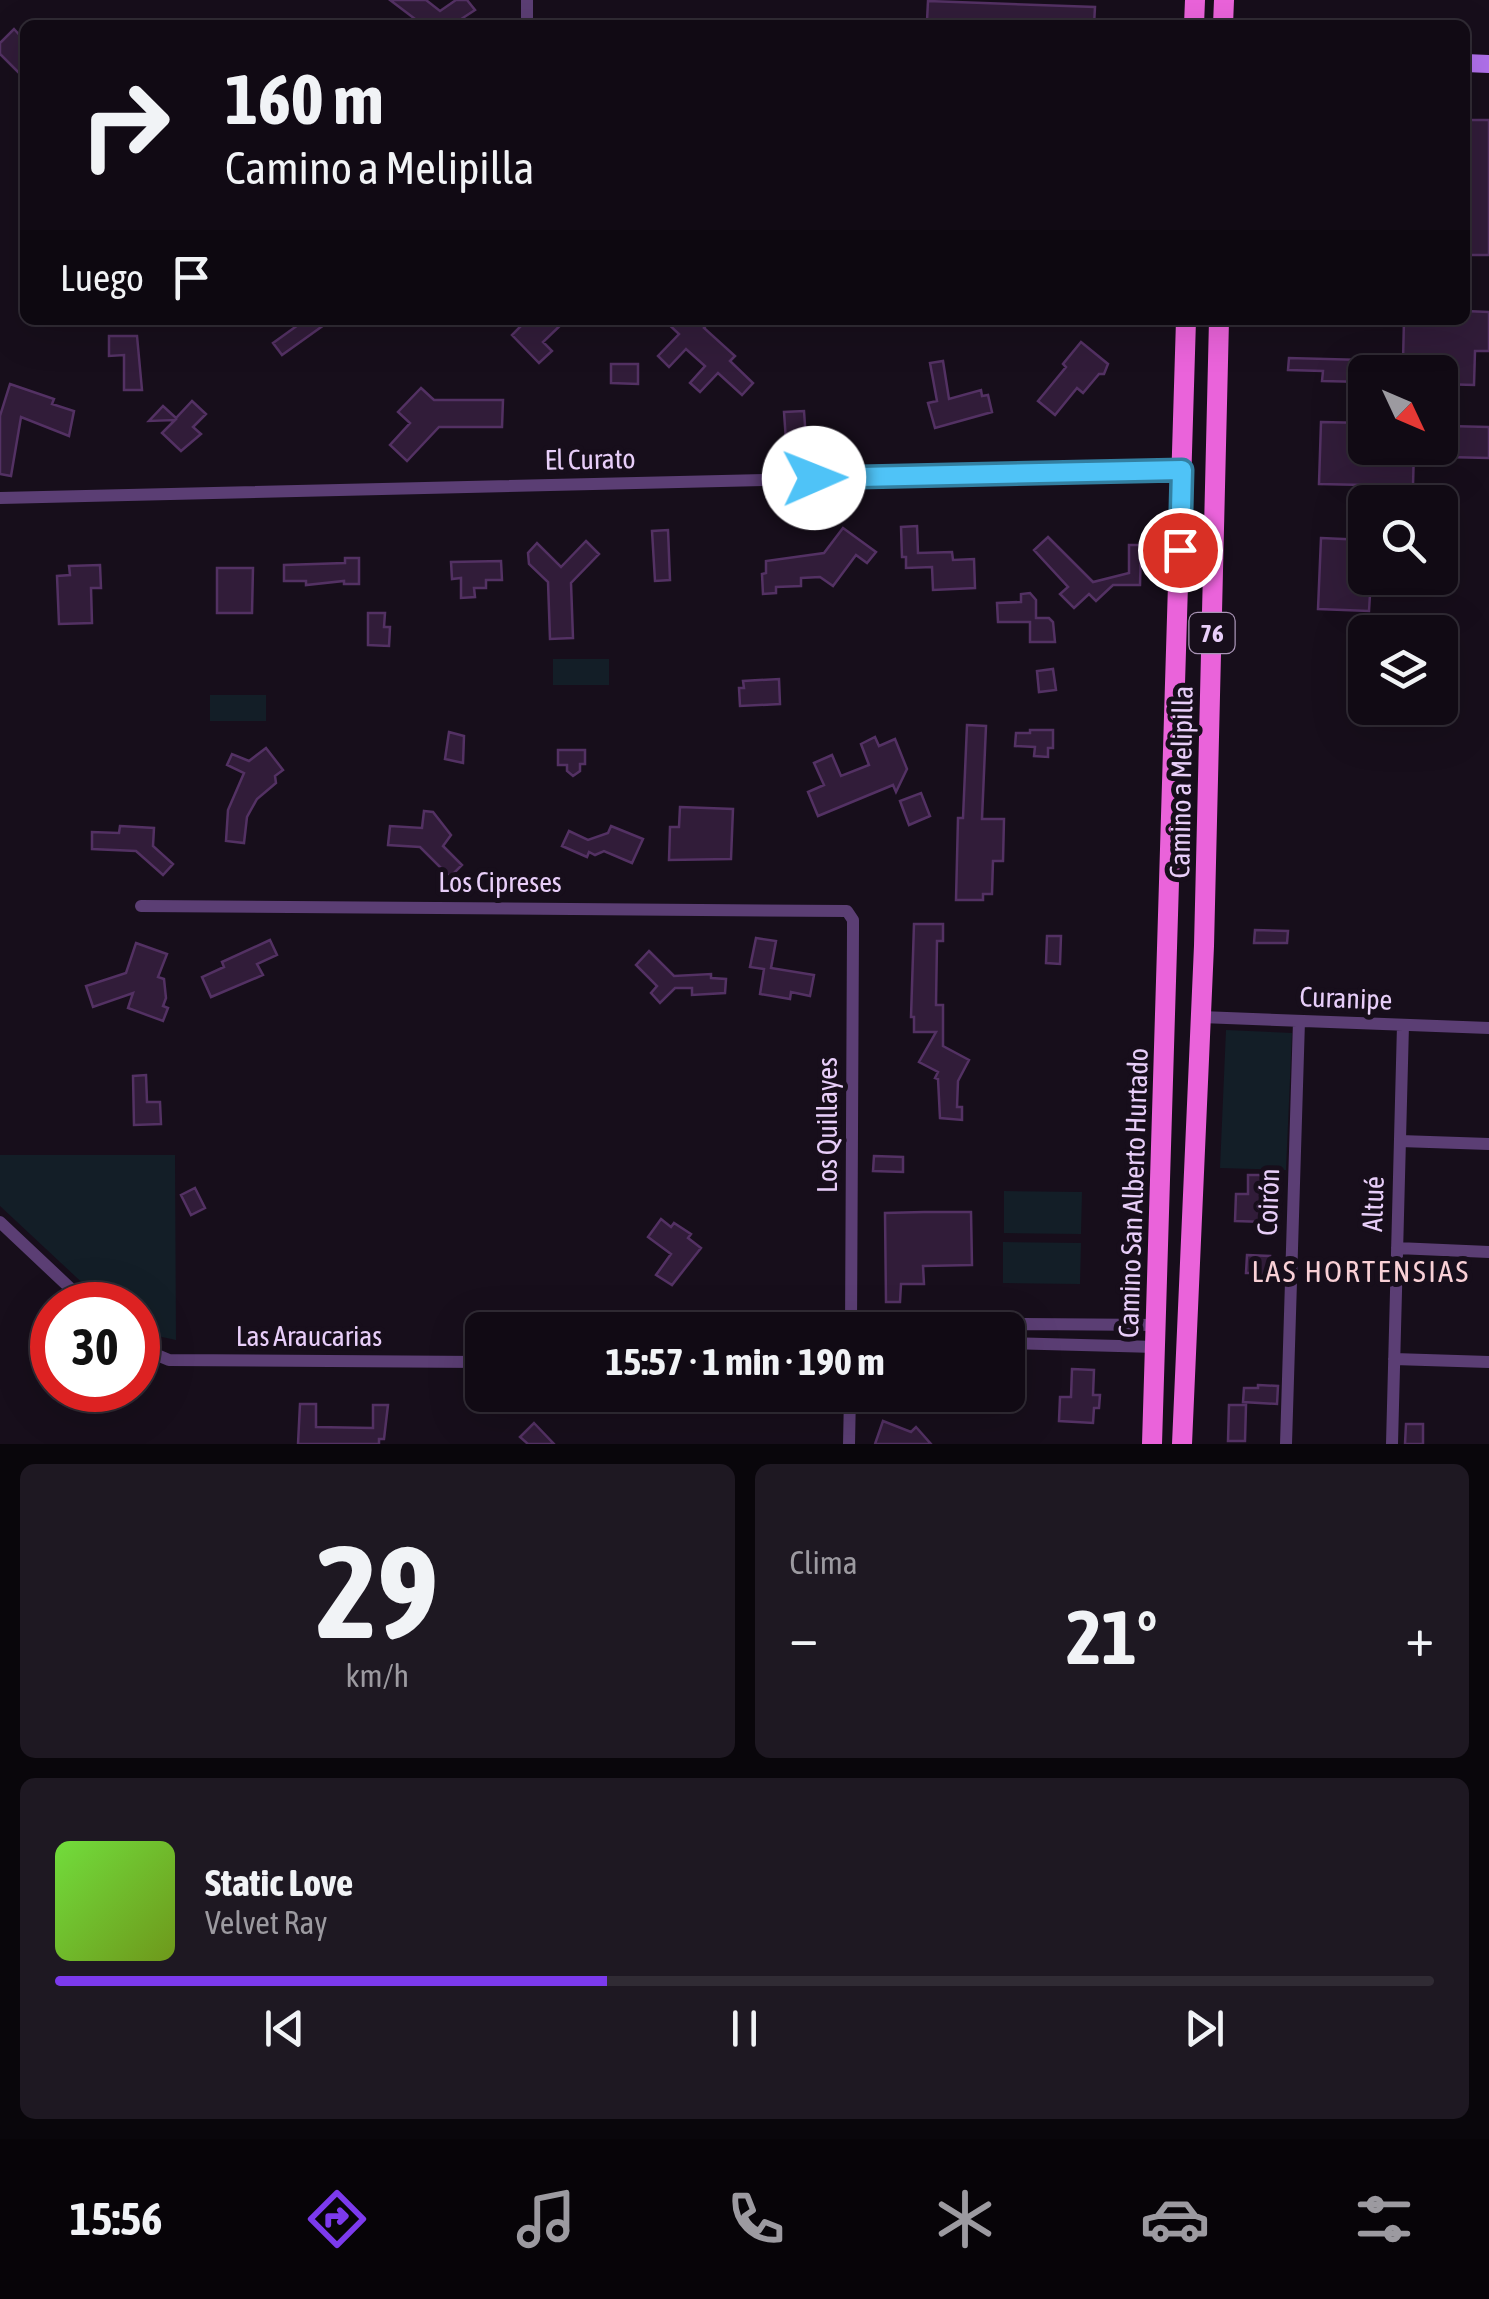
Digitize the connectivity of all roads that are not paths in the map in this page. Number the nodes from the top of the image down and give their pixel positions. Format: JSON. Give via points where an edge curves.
{"nodes":[{"id":1,"x":1186,"y":325,"type":"edge"},
{"id":2,"x":1219,"y":325,"type":"edge"},
{"id":3,"x":1182,"y":470,"type":"junction"},
{"id":4,"x":0,"y":498,"type":"edge"},
{"id":5,"x":141,"y":906,"type":"dead end"},
{"id":6,"x":853,"y":920,"type":"joint"},
{"id":7,"x":1169,"y":944,"type":"joint"},
{"id":8,"x":1200,"y":1017,"type":"junction"},
{"id":9,"x":1299,"y":1021,"type":"junction"},
{"id":10,"x":1403,"y":1025,"type":"junction"},
{"id":11,"x":1489,"y":1028,"type":"edge"},
{"id":12,"x":1400,"y":1140,"type":"junction"},
{"id":13,"x":1489,"y":1144,"type":"edge"},
{"id":14,"x":0,"y":1222,"type":"edge"},
{"id":15,"x":1397,"y":1248,"type":"junction"},
{"id":16,"x":1489,"y":1252,"type":"edge"},
{"id":17,"x":64,"y":1282,"type":"edge"},
{"id":18,"x":850,"y":1312,"type":"edge"},
{"id":19,"x":1025,"y":1324,"type":"edge"},
{"id":20,"x":1156,"y":1325,"type":"junction"},
{"id":21,"x":1025,"y":1343,"type":"edge"},
{"id":22,"x":1156,"y":1347,"type":"junction"},
{"id":23,"x":160,"y":1356,"type":"edge"},
{"id":24,"x":1394,"y":1359,"type":"junction"},
{"id":25,"x":465,"y":1362,"type":"edge"},
{"id":26,"x":1489,"y":1362,"type":"edge"},
{"id":27,"x":850,"y":1412,"type":"edge"},
{"id":28,"x":850,"y":1444,"type":"edge"},
{"id":29,"x":1152,"y":1444,"type":"edge"},
{"id":30,"x":1182,"y":1444,"type":"edge"},
{"id":31,"x":1286,"y":1444,"type":"edge"},
{"id":32,"x":1392,"y":1444,"type":"edge"}],
"edges":[{"from":1,"to":3,"type":"main road","name":"Camino a Melipilla","number":"76"},
{"from":2,"to":8,"type":"main road","name":"Camino a Melipilla","number":"76"},
{"from":3,"to":4,"type":"street","name":"El Curato"},
{"from":3,"to":7,"type":"main road","name":"Camino a Melipilla","number":"76"},
{"from":5,"to":6,"type":"street","name":"Los Cipreses","via":[[842,910]]},
{"from":6,"to":18,"type":"street","name":"Los Quillayes"},
{"from":7,"to":20,"type":"main road","name":"Camino San Alberto Hurtado","number":"76"},
{"from":8,"to":9,"type":"street","name":"Curanipe"},
{"from":8,"to":30,"type":"main road","number":"76"},
{"from":9,"to":10,"type":"street","name":"Curanipe"},
{"from":9,"to":31,"type":"street","name":"Coirón"},
{"from":10,"to":11,"type":"street","name":"Curanipe"},
{"from":10,"to":12,"type":"street","name":"Altué"},
{"from":12,"to":13,"type":"street"},
{"from":12,"to":15,"type":"street","name":"Altué"},
{"from":14,"to":17,"type":"street"},
{"from":15,"to":16,"type":"street"},
{"from":15,"to":24,"type":"street","name":"Altué"},
{"from":19,"to":20,"type":"street"},
{"from":20,"to":22,"type":"main road","name":"Camino San Alberto Hurtado","number":"76"},
{"from":21,"to":22,"type":"street"},
{"from":22,"to":29,"type":"main road","name":"Camino San Alberto Hurtado","number":"76"},
{"from":23,"to":25,"type":"street","name":"Las Araucarias"},
{"from":24,"to":26,"type":"street"},
{"from":24,"to":32,"type":"street","name":"Altué"},
{"from":27,"to":28,"type":"street"}]}
